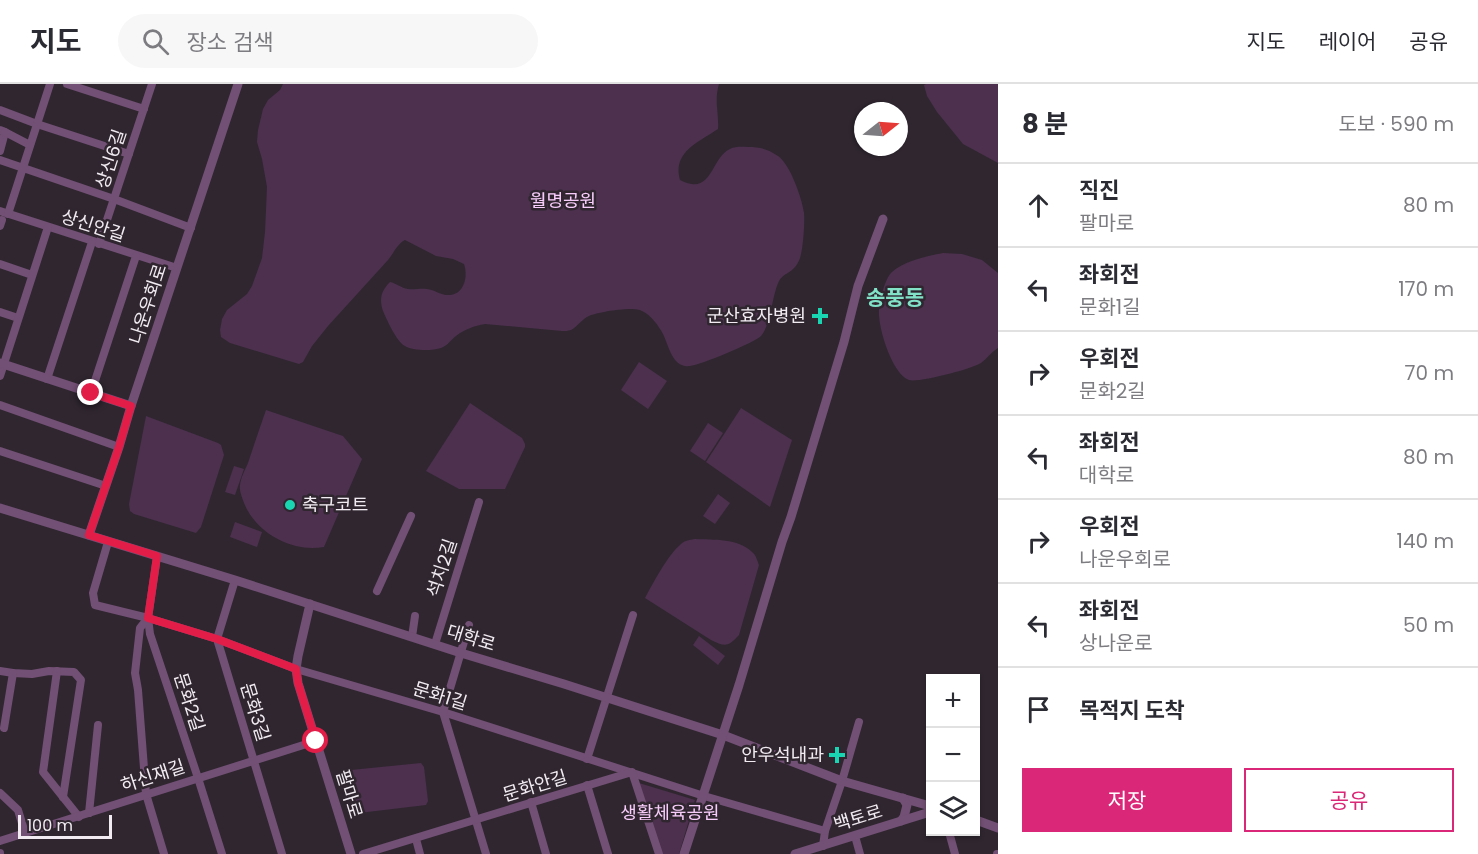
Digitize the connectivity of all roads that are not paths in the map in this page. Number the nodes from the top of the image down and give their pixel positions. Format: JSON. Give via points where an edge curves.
{"nodes":[{"id":1,"x":50,"y":84,"type":"edge"},
{"id":2,"x":67,"y":84,"type":"edge"},
{"id":3,"x":152,"y":84,"type":"edge"},
{"id":4,"x":238,"y":84,"type":"edge"},
{"id":5,"x":144,"y":108,"type":"junction"},
{"id":6,"x":0,"y":110,"type":"edge"},
{"id":7,"x":37,"y":124,"type":"junction"},
{"id":8,"x":3,"y":131,"type":"edge"},
{"id":9,"x":30,"y":146,"type":"junction"},
{"id":10,"x":0,"y":151,"type":"edge"},
{"id":11,"x":129,"y":154,"type":"junction"},
{"id":12,"x":0,"y":160,"type":"edge"},
{"id":13,"x":23,"y":168,"type":"junction"},
{"id":14,"x":114,"y":199,"type":"junction"},
{"id":15,"x":2,"y":218,"type":"edge"},
{"id":16,"x":883,"y":219,"type":"dead end"},
{"id":17,"x":48,"y":227,"type":"junction"},
{"id":18,"x":191,"y":228,"type":"junction"},
{"id":19,"x":96,"y":243,"type":"junction"},
{"id":20,"x":136,"y":256,"type":"junction"},
{"id":21,"x":0,"y":264,"type":"edge"},
{"id":22,"x":177,"y":268,"type":"junction"},
{"id":23,"x":32,"y":274,"type":"junction"},
{"id":24,"x":0,"y":312,"type":"edge"},
{"id":25,"x":18,"y":318,"type":"junction"},
{"id":26,"x":2,"y":364,"type":"edge"},
{"id":27,"x":0,"y":376,"type":"edge"},
{"id":28,"x":47,"y":379,"type":"junction"},
{"id":29,"x":91,"y":393,"type":"junction"},
{"id":30,"x":0,"y":405,"type":"edge"},
{"id":31,"x":131,"y":406,"type":"junction"},
{"id":32,"x":119,"y":447,"type":"junction"},
{"id":33,"x":0,"y":451,"type":"edge"},
{"id":34,"x":106,"y":486,"type":"junction"},
{"id":35,"x":479,"y":502,"type":"dead end"},
{"id":36,"x":0,"y":508,"type":"edge"},
{"id":37,"x":411,"y":516,"type":"dead end"},
{"id":38,"x":89,"y":535,"type":"junction"},
{"id":39,"x":108,"y":542,"type":"junction"},
{"id":40,"x":157,"y":556,"type":"junction"},
{"id":41,"x":235,"y":580,"type":"junction"},
{"id":42,"x":377,"y":591,"type":"dead end"},
{"id":43,"x":309,"y":604,"type":"junction"},
{"id":44,"x":633,"y":615,"type":"dead end"},
{"id":45,"x":415,"y":616,"type":"dead end"},
{"id":46,"x":148,"y":618,"type":"junction"},
{"id":47,"x":469,"y":625,"type":"dead end"},
{"id":48,"x":412,"y":637,"type":"junction"},
{"id":49,"x":217,"y":639,"type":"junction"},
{"id":50,"x":435,"y":644,"type":"junction"},
{"id":51,"x":461,"y":653,"type":"junction"},
{"id":52,"x":296,"y":669,"type":"junction"},
{"id":53,"x":0,"y":671,"type":"edge"},
{"id":54,"x":57,"y":671,"type":"junction"},
{"id":55,"x":13,"y":674,"type":"junction"},
{"id":56,"x":606,"y":698,"type":"junction"},
{"id":57,"x":442,"y":712,"type":"junction"},
{"id":58,"x":859,"y":722,"type":"dead end"},
{"id":59,"x":98,"y":724,"type":"dead end"},
{"id":60,"x":4,"y":728,"type":"dead end"},
{"id":61,"x":723,"y":735,"type":"junction"},
{"id":62,"x":316,"y":741,"type":"junction"},
{"id":63,"x":587,"y":759,"type":"junction"},
{"id":64,"x":254,"y":761,"type":"junction"},
{"id":65,"x":632,"y":772,"type":"junction"},
{"id":66,"x":198,"y":778,"type":"junction"},
{"id":67,"x":842,"y":781,"type":"junction"},
{"id":68,"x":587,"y":785,"type":"junction"},
{"id":69,"x":0,"y":793,"type":"edge"},
{"id":70,"x":146,"y":794,"type":"junction"},
{"id":71,"x":704,"y":796,"type":"junction"},
{"id":72,"x":63,"y":797,"type":"junction"},
{"id":73,"x":903,"y":798,"type":"junction"},
{"id":74,"x":531,"y":802,"type":"junction"},
{"id":75,"x":926,"y":805,"type":"edge"},
{"id":76,"x":89,"y":813,"type":"junction"},
{"id":77,"x":926,"y":813,"type":"edge"},
{"id":78,"x":79,"y":817,"type":"junction"},
{"id":79,"x":475,"y":819,"type":"junction"},
{"id":80,"x":901,"y":821,"type":"junction"},
{"id":81,"x":980,"y":822,"type":"edge"},
{"id":82,"x":998,"y":828,"type":"edge"},
{"id":83,"x":825,"y":831,"type":"junction"},
{"id":84,"x":26,"y":833,"type":"junction"},
{"id":85,"x":855,"y":836,"type":"junction"},
{"id":86,"x":950,"y":836,"type":"edge"},
{"id":87,"x":416,"y":839,"type":"junction"},
{"id":88,"x":0,"y":841,"type":"edge"},
{"id":89,"x":822,"y":846,"type":"junction"},
{"id":90,"x":164,"y":854,"type":"edge"},
{"id":91,"x":222,"y":854,"type":"edge"},
{"id":92,"x":282,"y":854,"type":"edge"},
{"id":93,"x":351,"y":854,"type":"edge"},
{"id":94,"x":363,"y":854,"type":"edge"},
{"id":95,"x":420,"y":854,"type":"edge"},
{"id":96,"x":486,"y":854,"type":"edge"},
{"id":97,"x":546,"y":854,"type":"edge"},
{"id":98,"x":608,"y":854,"type":"edge"},
{"id":99,"x":659,"y":854,"type":"edge"},
{"id":100,"x":684,"y":854,"type":"edge"},
{"id":101,"x":795,"y":854,"type":"edge"},
{"id":102,"x":860,"y":854,"type":"edge"},
{"id":103,"x":956,"y":854,"type":"edge"}],
"edges":[{"from":1,"to":7,"type":"street"},
{"from":2,"to":5,"type":"street"},
{"from":3,"to":5,"type":"street","name":"상신6길"},
{"from":4,"to":18,"type":"street","name":"나운우회로"},
{"from":5,"to":11,"type":"street","name":"상신6길"},
{"from":6,"to":7,"type":"street"},
{"from":7,"to":9,"type":"street"},
{"from":7,"to":11,"type":"street"},
{"from":8,"to":9,"type":"street"},
{"from":8,"to":10,"type":"street"},
{"from":9,"to":13,"type":"street"},
{"from":11,"to":14,"type":"street","name":"상신6길"},
{"from":12,"to":13,"type":"street"},
{"from":13,"to":14,"type":"street"},
{"from":13,"to":15,"type":"street"},
{"from":14,"to":18,"type":"street"},
{"from":14,"to":19,"type":"street","name":"상신6길"},
{"from":15,"to":17,"type":"street","name":"상신안길"},
{"from":16,"to":61,"type":"street","via":[[858,286]]},
{"from":17,"to":19,"type":"street","name":"상신안길"},
{"from":17,"to":23,"type":"street"},
{"from":18,"to":22,"type":"street","name":"나운우회로"},
{"from":19,"to":20,"type":"street","name":"상신안길"},
{"from":19,"to":28,"type":"street","name":"상신6길"},
{"from":20,"to":22,"type":"street","name":"상신안길"},
{"from":20,"to":29,"type":"street"},
{"from":21,"to":23,"type":"street"},
{"from":22,"to":31,"type":"street","name":"나운우회로"},
{"from":23,"to":25,"type":"street"},
{"from":24,"to":25,"type":"street"},
{"from":25,"to":26,"type":"street"},
{"from":26,"to":27,"type":"street"},
{"from":26,"to":28,"type":"street"},
{"from":28,"to":29,"type":"street"},
{"from":29,"to":31,"type":"street"},
{"from":30,"to":32,"type":"street"},
{"from":31,"to":32,"type":"street","name":"나운우회로"},
{"from":32,"to":34,"type":"street","name":"나운우회로"},
{"from":33,"to":34,"type":"street"},
{"from":34,"to":38,"type":"street","name":"나운우회로"},
{"from":35,"to":50,"type":"street","name":"석치2길"},
{"from":36,"to":38,"type":"street","name":"대학로"},
{"from":37,"to":42,"type":"street"},
{"from":38,"to":39,"type":"street","name":"대학로"},
{"from":39,"to":40,"type":"street","name":"대학로"},
{"from":39,"to":46,"type":"street","name":"문화1길","via":[[93,594],[96,605]]},
{"from":40,"to":41,"type":"street","name":"대학로"},
{"from":40,"to":46,"type":"street","name":"문화2길"},
{"from":41,"to":43,"type":"street","name":"대학로"},
{"from":41,"to":49,"type":"street"},
{"from":43,"to":48,"type":"street","name":"대학로"},
{"from":43,"to":52,"type":"street","name":"팔마로"},
{"from":44,"to":56,"type":"street"},
{"from":45,"to":48,"type":"street"},
{"from":46,"to":49,"type":"street","name":"문화1길"},
{"from":46,"to":66,"type":"street","name":"문화2길"},
{"from":46,"to":70,"type":"street","via":[[140,628],[135,673]]},
{"from":47,"to":51,"type":"street"},
{"from":48,"to":50,"type":"street","name":"대학로"},
{"from":49,"to":52,"type":"street","name":"문화1길"},
{"from":49,"to":64,"type":"street","name":"문화3길"},
{"from":50,"to":51,"type":"street","name":"대학로"},
{"from":51,"to":56,"type":"street","name":"대학로"},
{"from":51,"to":57,"type":"street"},
{"from":52,"to":57,"type":"street","name":"문화1길"},
{"from":52,"to":62,"type":"street","name":"팔마로"},
{"from":53,"to":55,"type":"street"},
{"from":54,"to":55,"type":"street"},
{"from":54,"to":72,"type":"street","via":[[44,772]]},
{"from":54,"to":72,"type":"street","via":[[74,672],[81,680]]},
{"from":55,"to":60,"type":"street"},
{"from":56,"to":61,"type":"street","name":"대학로"},
{"from":56,"to":63,"type":"street"},
{"from":57,"to":63,"type":"street","name":"문화1길"},
{"from":57,"to":79,"type":"street"},
{"from":58,"to":67,"type":"street"},
{"from":59,"to":76,"type":"street"},
{"from":61,"to":67,"type":"street","name":"대학로"},
{"from":61,"to":71,"type":"street"},
{"from":62,"to":64,"type":"street","name":"하신재길"},
{"from":62,"to":93,"type":"street","name":"팔마로"},
{"from":63,"to":65,"type":"street","name":"문화1길"},
{"from":64,"to":66,"type":"street","name":"하신재길"},
{"from":64,"to":92,"type":"street","name":"문화3길"},
{"from":65,"to":68,"type":"street","name":"문화안길"},
{"from":65,"to":71,"type":"street","name":"문화1길"},
{"from":65,"to":99,"type":"street"},
{"from":66,"to":70,"type":"street","name":"하신재길"},
{"from":66,"to":91,"type":"street","name":"문화2길"},
{"from":67,"to":73,"type":"street","name":"대학로"},
{"from":67,"to":83,"type":"street"},
{"from":68,"to":74,"type":"street","name":"문화안길"},
{"from":68,"to":98,"type":"street"},
{"from":69,"to":84,"type":"street","via":[[18,810]]},
{"from":70,"to":76,"type":"street","name":"하신재길"},
{"from":70,"to":90,"type":"street"},
{"from":71,"to":83,"type":"street","name":"문화1길"},
{"from":71,"to":100,"type":"street"},
{"from":72,"to":78,"type":"street"},
{"from":73,"to":75,"type":"street","name":"대학로"},
{"from":73,"to":80,"type":"street","via":[[907,805]]},
{"from":74,"to":79,"type":"street","name":"문화안길"},
{"from":74,"to":97,"type":"street"},
{"from":76,"to":78,"type":"street","name":"하신재길"},
{"from":77,"to":80,"type":"street","name":"백토로"},
{"from":78,"to":84,"type":"street","name":"하신재길"},
{"from":79,"to":87,"type":"street","name":"문화안길"},
{"from":79,"to":96,"type":"street"},
{"from":80,"to":85,"type":"street","name":"백토로"},
{"from":81,"to":82,"type":"street"},
{"from":83,"to":89,"type":"street"},
{"from":84,"to":88,"type":"street","name":"하신재길"},
{"from":85,"to":89,"type":"street","name":"백토로"},
{"from":85,"to":102,"type":"street"},
{"from":86,"to":103,"type":"street"},
{"from":87,"to":94,"type":"street","name":"문화안길"},
{"from":87,"to":95,"type":"street"},
{"from":89,"to":101,"type":"street","name":"백토로"}]}
